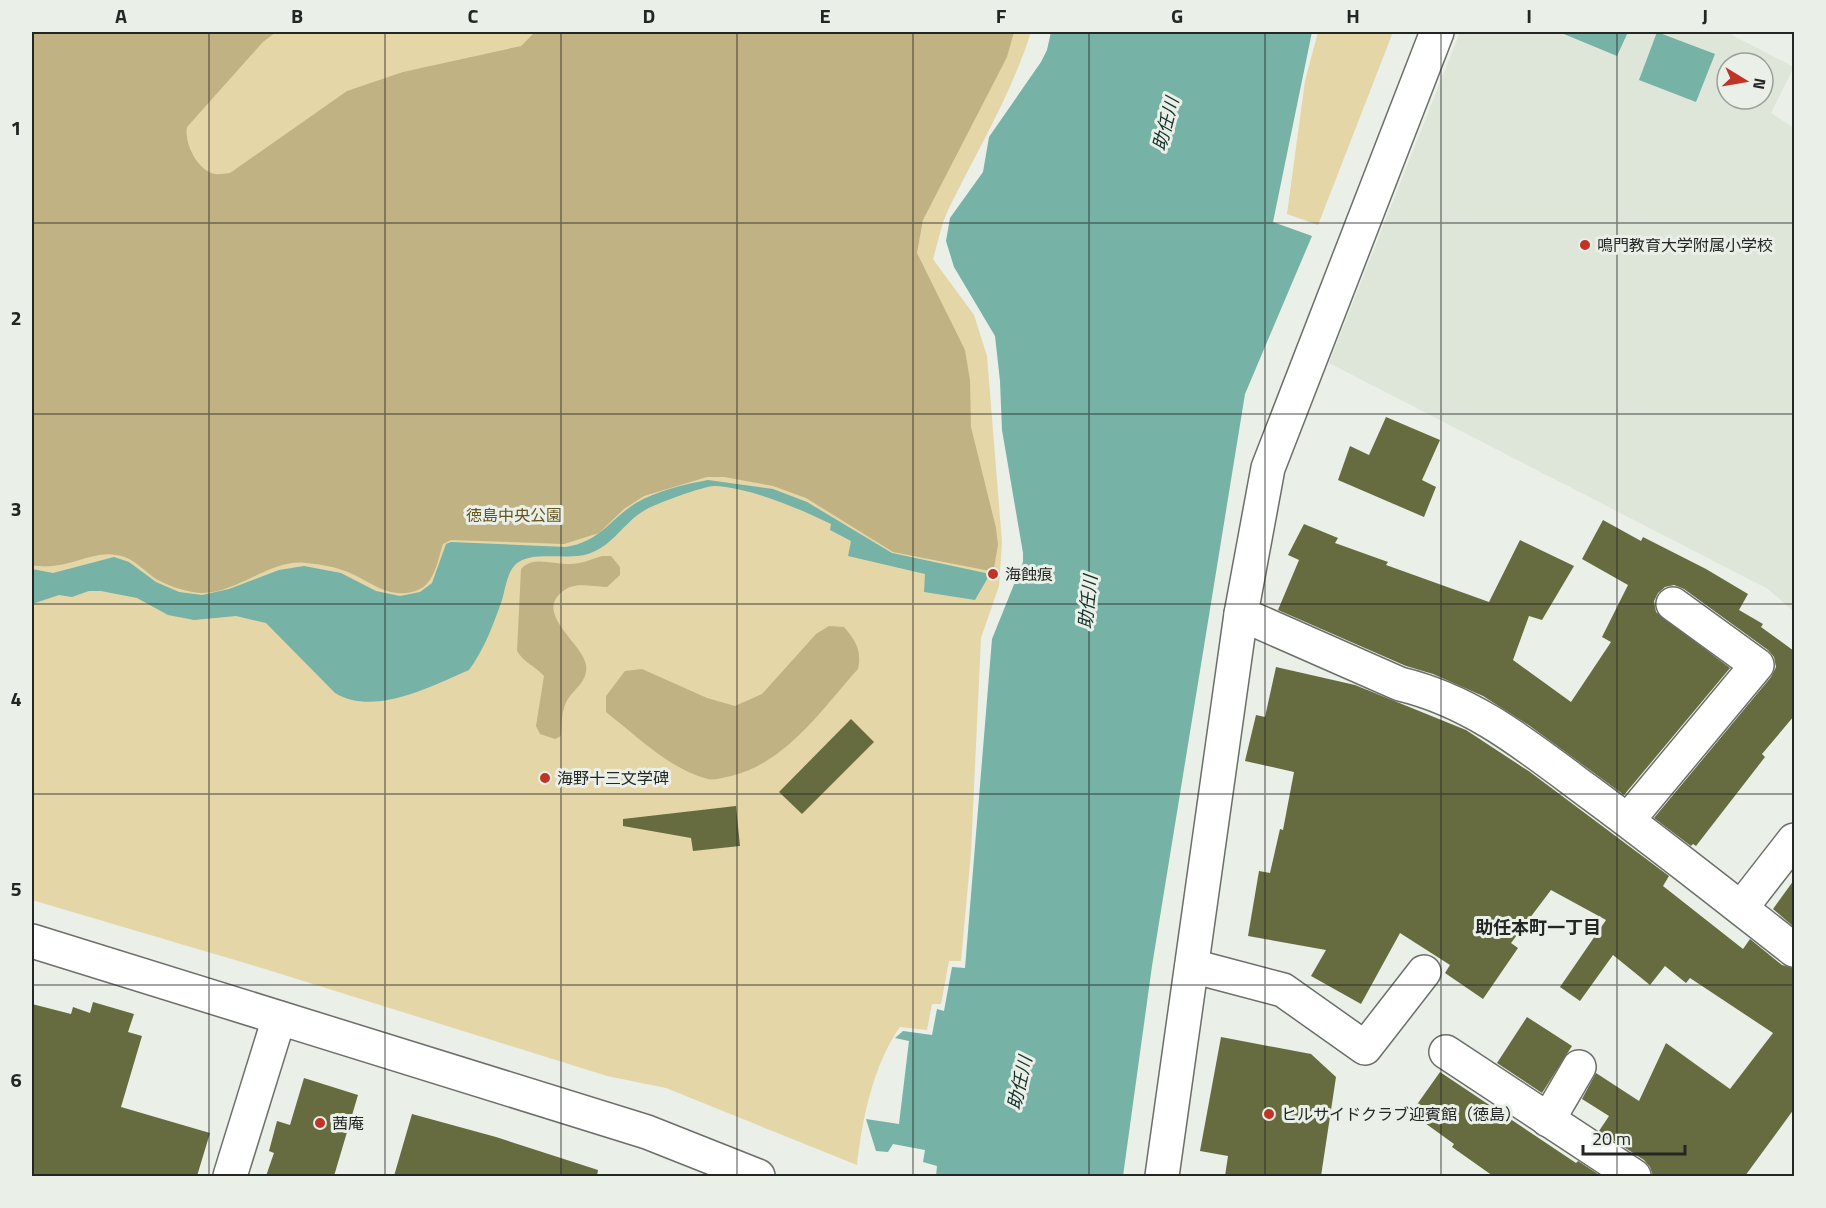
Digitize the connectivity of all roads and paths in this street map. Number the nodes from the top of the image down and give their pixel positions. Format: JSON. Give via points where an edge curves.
{"nodes":[{"id":1,"x":1437,"y":32,"type":"edge"},
{"id":2,"x":1673,"y":604,"type":"dead end"},
{"id":3,"x":1240,"y":614,"type":"junction"},
{"id":4,"x":1628,"y":820,"type":"junction"},
{"id":5,"x":1794,"y":840,"type":"edge"},
{"id":6,"x":1741,"y":908,"type":"junction"},
{"id":7,"x":32,"y":941,"type":"edge"},
{"id":8,"x":1794,"y":950,"type":"edge"},
{"id":9,"x":1192,"y":966,"type":"junction"},
{"id":10,"x":1424,"y":972,"type":"dead end"},
{"id":11,"x":279,"y":1018,"type":"junction"},
{"id":12,"x":1446,"y":1052,"type":"dead end"},
{"id":13,"x":1580,"y":1067,"type":"dead end"},
{"id":14,"x":1548,"y":1120,"type":"junction"},
{"id":15,"x":230,"y":1176,"type":"edge"},
{"id":16,"x":758,"y":1176,"type":"edge"},
{"id":17,"x":1162,"y":1176,"type":"edge"},
{"id":18,"x":1634,"y":1176,"type":"edge"}],
"edges":[{"from":1,"to":3,"type":"street","via":[[1268,468]]},
{"from":2,"to":4,"type":"street","via":[[1757,665]]},
{"from":3,"to":4,"type":"street","via":[[1494,722]]},
{"from":3,"to":9,"type":"street"},
{"from":4,"to":6,"type":"street"},
{"from":5,"to":6,"type":"street"},
{"from":6,"to":8,"type":"street"},
{"from":7,"to":11,"type":"street"},
{"from":9,"to":10,"type":"street","via":[[1282,990],[1365,1047]]},
{"from":9,"to":17,"type":"street"},
{"from":11,"to":15,"type":"street"},
{"from":11,"to":16,"type":"street","via":[[636,1128]]},
{"from":12,"to":14,"type":"street"},
{"from":13,"to":14,"type":"street"},
{"from":14,"to":18,"type":"street"}]}
